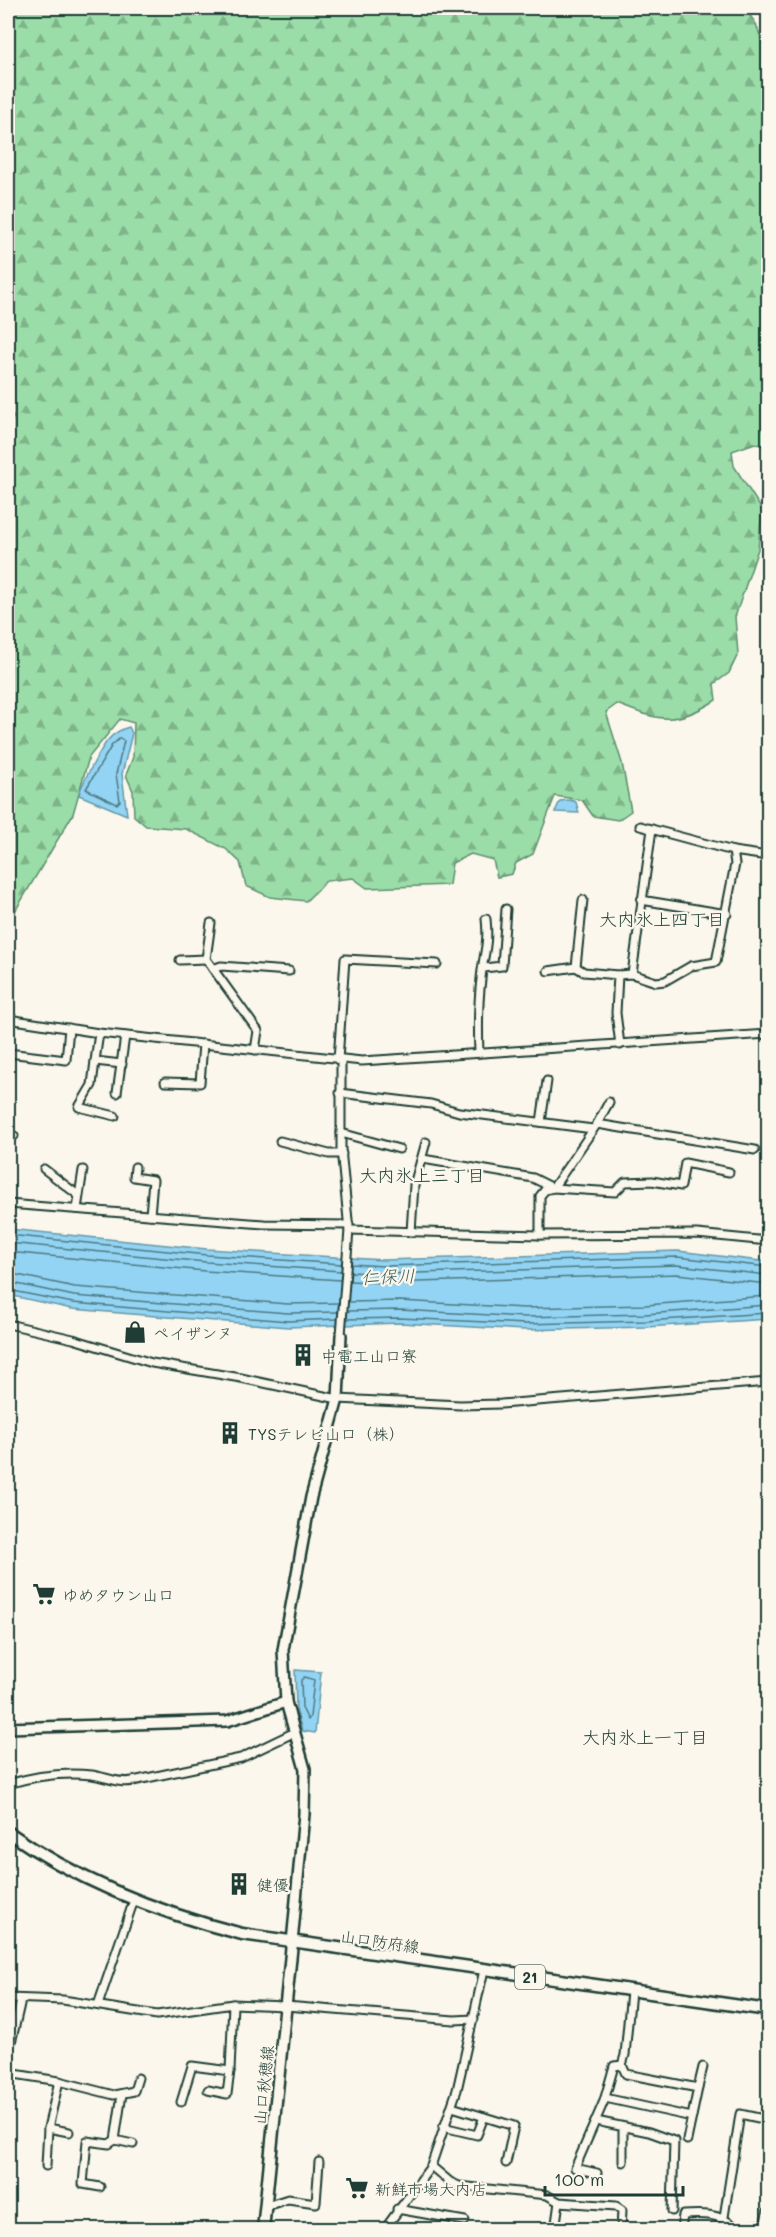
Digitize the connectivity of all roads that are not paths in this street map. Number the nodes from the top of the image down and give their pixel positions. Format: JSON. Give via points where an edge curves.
{"nodes":[{"id":1,"x":640,"y":826,"type":"dead end"},
{"id":2,"x":652,"y":829,"type":"junction"},
{"id":3,"x":734,"y":851,"type":"junction"},
{"id":4,"x":768,"y":856,"type":"edge"},
{"id":5,"x":583,"y":900,"type":"dead end"},
{"id":6,"x":641,"y":900,"type":"junction"},
{"id":7,"x":506,"y":909,"type":"dead end"},
{"id":8,"x":727,"y":914,"type":"junction"},
{"id":9,"x":486,"y":919,"type":"dead end"},
{"id":10,"x":210,"y":923,"type":"dead end"},
{"id":11,"x":207,"y":959,"type":"junction"},
{"id":12,"x":180,"y":960,"type":"dead end"},
{"id":13,"x":437,"y":964,"type":"dead end"},
{"id":14,"x":484,"y":968,"type":"junction"},
{"id":15,"x":576,"y":968,"type":"junction"},
{"id":16,"x":213,"y":969,"type":"junction"},
{"id":17,"x":289,"y":971,"type":"dead end"},
{"id":18,"x":548,"y":971,"type":"dead end"},
{"id":19,"x":632,"y":974,"type":"junction"},
{"id":20,"x":618,"y":975,"type":"junction"},
{"id":21,"x":8,"y":1019,"type":"edge"},
{"id":22,"x":69,"y":1028,"type":"junction"},
{"id":23,"x":99,"y":1033,"type":"junction"},
{"id":24,"x":768,"y":1034,"type":"edge"},
{"id":25,"x":125,"y":1036,"type":"junction"},
{"id":26,"x":203,"y":1044,"type":"junction"},
{"id":27,"x":620,"y":1044,"type":"junction"},
{"id":28,"x":255,"y":1050,"type":"junction"},
{"id":29,"x":8,"y":1053,"type":"edge"},
{"id":30,"x":479,"y":1053,"type":"junction"},
{"id":31,"x":339,"y":1060,"type":"junction"},
{"id":32,"x":95,"y":1061,"type":"junction"},
{"id":33,"x":122,"y":1064,"type":"junction"},
{"id":34,"x":547,"y":1081,"type":"dead end"},
{"id":35,"x":165,"y":1082,"type":"dead end"},
{"id":36,"x":117,"y":1093,"type":"dead end"},
{"id":37,"x":340,"y":1093,"type":"junction"},
{"id":38,"x":609,"y":1102,"type":"dead end"},
{"id":39,"x":115,"y":1116,"type":"dead end"},
{"id":40,"x":541,"y":1122,"type":"junction"},
{"id":41,"x":595,"y":1127,"type":"junction"},
{"id":42,"x":341,"y":1133,"type":"junction"},
{"id":43,"x":280,"y":1141,"type":"dead end"},
{"id":44,"x":426,"y":1142,"type":"dead end"},
{"id":45,"x":399,"y":1149,"type":"dead end"},
{"id":46,"x":755,"y":1150,"type":"dead end"},
{"id":47,"x":342,"y":1154,"type":"junction"},
{"id":48,"x":423,"y":1158,"type":"junction"},
{"id":49,"x":135,"y":1167,"type":"dead end"},
{"id":50,"x":44,"y":1169,"type":"dead end"},
{"id":51,"x":83,"y":1170,"type":"dead end"},
{"id":52,"x":729,"y":1172,"type":"dead end"},
{"id":53,"x":553,"y":1188,"type":"junction"},
{"id":54,"x":78,"y":1196,"type":"junction"},
{"id":55,"x":8,"y":1204,"type":"edge"},
{"id":56,"x":77,"y":1209,"type":"junction"},
{"id":57,"x":150,"y":1215,"type":"junction"},
{"id":58,"x":349,"y":1230,"type":"junction"},
{"id":59,"x":411,"y":1232,"type":"junction"},
{"id":60,"x":540,"y":1235,"type":"junction"},
{"id":61,"x":768,"y":1241,"type":"edge"},
{"id":62,"x":8,"y":1324,"type":"edge"},
{"id":63,"x":341,"y":1335,"type":"joint"},
{"id":64,"x":768,"y":1382,"type":"edge"},
{"id":65,"x":338,"y":1399,"type":"junction"},
{"id":66,"x":285,"y":1702,"type":"junction"},
{"id":67,"x":8,"y":1728,"type":"edge"},
{"id":68,"x":294,"y":1733,"type":"junction"},
{"id":69,"x":8,"y":1784,"type":"edge"},
{"id":70,"x":8,"y":1832,"type":"edge"},
{"id":71,"x":134,"y":1900,"type":"junction"},
{"id":72,"x":292,"y":1943,"type":"junction"},
{"id":73,"x":484,"y":1970,"type":"junction"},
{"id":74,"x":631,"y":1991,"type":"junction"},
{"id":75,"x":8,"y":1998,"type":"edge"},
{"id":76,"x":21,"y":2000,"type":"junction"},
{"id":77,"x":233,"y":2004,"type":"junction"},
{"id":78,"x":99,"y":2005,"type":"junction"},
{"id":79,"x":286,"y":2006,"type":"junction"},
{"id":80,"x":768,"y":2010,"type":"edge"},
{"id":81,"x":474,"y":2019,"type":"junction"},
{"id":82,"x":8,"y":2056,"type":"edge"},
{"id":83,"x":622,"y":2065,"type":"junction"},
{"id":84,"x":703,"y":2067,"type":"dead end"},
{"id":85,"x":230,"y":2071,"type":"junction"},
{"id":86,"x":8,"y":2073,"type":"edge"},
{"id":87,"x":138,"y":2078,"type":"dead end"},
{"id":88,"x":59,"y":2081,"type":"junction"},
{"id":89,"x":698,"y":2088,"type":"junction"},
{"id":90,"x":208,"y":2090,"type":"dead end"},
{"id":91,"x":122,"y":2094,"type":"junction"},
{"id":92,"x":605,"y":2098,"type":"junction"},
{"id":93,"x":181,"y":2102,"type":"dead end"},
{"id":94,"x":452,"y":2107,"type":"junction"},
{"id":95,"x":484,"y":2117,"type":"junction"},
{"id":96,"x":692,"y":2117,"type":"junction"},
{"id":97,"x":768,"y":2120,"type":"edge"},
{"id":98,"x":596,"y":2121,"type":"junction"},
{"id":99,"x":443,"y":2127,"type":"junction"},
{"id":100,"x":623,"y":2127,"type":"junction"},
{"id":101,"x":48,"y":2128,"type":"junction"},
{"id":102,"x":69,"y":2132,"type":"dead end"},
{"id":103,"x":115,"y":2140,"type":"junction"},
{"id":104,"x":687,"y":2140,"type":"dead end"},
{"id":105,"x":133,"y":2144,"type":"dead end"},
{"id":106,"x":319,"y":2162,"type":"dead end"},
{"id":107,"x":623,"y":2162,"type":"dead end"},
{"id":108,"x":506,"y":2163,"type":"dead end"},
{"id":109,"x":46,"y":2166,"type":"dead end"},
{"id":110,"x":431,"y":2166,"type":"junction"},
{"id":111,"x":597,"y":2173,"type":"dead end"},
{"id":112,"x":100,"y":2187,"type":"dead end"},
{"id":113,"x":560,"y":2202,"type":"junction"},
{"id":114,"x":266,"y":2206,"type":"junction"},
{"id":115,"x":397,"y":2209,"type":"junction"},
{"id":116,"x":768,"y":2210,"type":"edge"},
{"id":117,"x":672,"y":2211,"type":"dead end"},
{"id":118,"x":724,"y":2217,"type":"junction"},
{"id":119,"x":465,"y":2221,"type":"dead end"},
{"id":120,"x":733,"y":2228,"type":"edge"},
{"id":121,"x":263,"y":2229,"type":"edge"},
{"id":122,"x":384,"y":2229,"type":"edge"},
{"id":123,"x":555,"y":2229,"type":"edge"},
{"id":124,"x":621,"y":2229,"type":"edge"},
{"id":125,"x":681,"y":2229,"type":"edge"}],
"edges":[{"from":1,"to":2,"type":"street"},
{"from":2,"to":3,"type":"street"},
{"from":2,"to":6,"type":"street"},
{"from":3,"to":4,"type":"street"},
{"from":3,"to":8,"type":"street"},
{"from":5,"to":15,"type":"street"},
{"from":6,"to":8,"type":"street"},
{"from":6,"to":19,"type":"street"},
{"from":7,"to":14,"type":"street","via":[[502,966]]},
{"from":8,"to":19,"type":"street","via":[[716,962],[691,966],[665,981]]},
{"from":9,"to":14,"type":"street"},
{"from":10,"to":11,"type":"street"},
{"from":11,"to":12,"type":"street"},
{"from":11,"to":16,"type":"street"},
{"from":13,"to":31,"type":"street","via":[[345,959]]},
{"from":14,"to":30,"type":"street","via":[[478,1004]]},
{"from":15,"to":18,"type":"street"},
{"from":15,"to":20,"type":"street"},
{"from":16,"to":17,"type":"street","via":[[221,966]]},
{"from":16,"to":28,"type":"street","via":[[258,1031]]},
{"from":19,"to":20,"type":"street"},
{"from":20,"to":27,"type":"street","via":[[616,1013]]},
{"from":21,"to":22,"type":"street"},
{"from":22,"to":23,"type":"street"},
{"from":22,"to":29,"type":"street","via":[[66,1060]]},
{"from":23,"to":25,"type":"street"},
{"from":23,"to":32,"type":"street"},
{"from":24,"to":27,"type":"street"},
{"from":25,"to":26,"type":"street"},
{"from":25,"to":33,"type":"street"},
{"from":26,"to":28,"type":"street"},
{"from":26,"to":35,"type":"street","via":[[200,1083]]},
{"from":27,"to":30,"type":"street"},
{"from":28,"to":31,"type":"street"},
{"from":30,"to":31,"type":"street","via":[[389,1061]]},
{"from":31,"to":37,"type":"street"},
{"from":32,"to":33,"type":"street"},
{"from":32,"to":39,"type":"street","via":[[92,1085],[79,1107]]},
{"from":33,"to":36,"type":"street"},
{"from":34,"to":40,"type":"street"},
{"from":37,"to":40,"type":"street"},
{"from":37,"to":42,"type":"street"},
{"from":38,"to":41,"type":"street"},
{"from":40,"to":41,"type":"street"},
{"from":41,"to":46,"type":"street"},
{"from":41,"to":53,"type":"street"},
{"from":42,"to":45,"type":"street"},
{"from":42,"to":47,"type":"street"},
{"from":43,"to":47,"type":"street"},
{"from":44,"to":48,"type":"street"},
{"from":47,"to":58,"type":"street"},
{"from":48,"to":53,"type":"street","via":[[533,1178]]},
{"from":48,"to":59,"type":"street","via":[[414,1185]]},
{"from":49,"to":57,"type":"street","via":[[134,1177],[153,1180]]},
{"from":50,"to":54,"type":"street"},
{"from":51,"to":54,"type":"street"},
{"from":52,"to":53,"type":"street","via":[[685,1164],[681,1186],[652,1181],[625,1182],[615,1192]]},
{"from":53,"to":60,"type":"street","via":[[540,1196]]},
{"from":54,"to":56,"type":"street"},
{"from":55,"to":56,"type":"street"},
{"from":56,"to":57,"type":"street"},
{"from":57,"to":58,"type":"street"},
{"from":58,"to":59,"type":"street"},
{"from":58,"to":63,"type":"street"},
{"from":59,"to":60,"type":"street"},
{"from":60,"to":61,"type":"street","via":[[697,1234]]},
{"from":62,"to":65,"type":"street","via":[[152,1363]]},
{"from":63,"to":65,"type":"street"},
{"from":64,"to":65,"type":"street","via":[[501,1404]]},
{"from":65,"to":66,"type":"street","via":[[311,1497],[288,1615],[283,1650]]},
{"from":66,"to":67,"type":"street","via":[[227,1721]]},
{"from":66,"to":68,"type":"street"},
{"from":68,"to":69,"type":"street","via":[[241,1758],[124,1783],[80,1774]]},
{"from":68,"to":72,"type":"street","via":[[303,1756],[305,1795]]},
{"from":70,"to":71,"type":"main road","name":"山口防府線","number":"21","via":[[71,1871]]},
{"from":71,"to":72,"type":"main road","name":"山口防府線","number":"21","via":[[218,1928]]},
{"from":71,"to":78,"type":"street"},
{"from":72,"to":73,"type":"main road","name":"山口防府線","number":"21"},
{"from":72,"to":79,"type":"main road","name":"山口秋穂線"},
{"from":73,"to":74,"type":"main road","name":"山口防府線","number":"21"},
{"from":73,"to":81,"type":"street"},
{"from":74,"to":80,"type":"main road","name":"山口防府線","number":"21"},
{"from":74,"to":83,"type":"street"},
{"from":75,"to":76,"type":"street"},
{"from":76,"to":78,"type":"street"},
{"from":76,"to":82,"type":"street"},
{"from":77,"to":78,"type":"street","via":[[157,2015]]},
{"from":77,"to":79,"type":"street"},
{"from":77,"to":85,"type":"street"},
{"from":79,"to":81,"type":"street"},
{"from":79,"to":114,"type":"main road","name":"山口秋穂線"},
{"from":81,"to":94,"type":"street"},
{"from":83,"to":89,"type":"street","via":[[626,2074]]},
{"from":83,"to":92,"type":"street","via":[[614,2066]]},
{"from":84,"to":89,"type":"street"},
{"from":85,"to":90,"type":"street","via":[[226,2094]]},
{"from":85,"to":93,"type":"street","via":[[192,2066]]},
{"from":86,"to":88,"type":"street"},
{"from":87,"to":91,"type":"street","via":[[134,2091]]},
{"from":88,"to":91,"type":"street"},
{"from":88,"to":101,"type":"street"},
{"from":89,"to":96,"type":"street"},
{"from":91,"to":103,"type":"street"},
{"from":92,"to":96,"type":"street"},
{"from":92,"to":98,"type":"street"},
{"from":94,"to":95,"type":"street"},
{"from":94,"to":99,"type":"street"},
{"from":95,"to":99,"type":"street","via":[[477,2136]]},
{"from":95,"to":108,"type":"street","via":[[514,2126]]},
{"from":96,"to":104,"type":"street"},
{"from":97,"to":118,"type":"street","via":[[740,2114]]},
{"from":98,"to":100,"type":"street"},
{"from":98,"to":111,"type":"street","via":[[575,2168]]},
{"from":99,"to":110,"type":"street"},
{"from":100,"to":107,"type":"street"},
{"from":100,"to":117,"type":"street","via":[[674,2141]]},
{"from":101,"to":102,"type":"street"},
{"from":101,"to":109,"type":"street"},
{"from":103,"to":105,"type":"street"},
{"from":103,"to":112,"type":"street","via":[[109,2144],[87,2141],[83,2184]]},
{"from":106,"to":114,"type":"street","via":[[316,2203],[288,2199]]},
{"from":110,"to":113,"type":"street","via":[[459,2186],[547,2195]]},
{"from":110,"to":115,"type":"street"},
{"from":113,"to":123,"type":"street"},
{"from":113,"to":124,"type":"street","via":[[616,2206],[622,2210]]},
{"from":114,"to":121,"type":"main road","name":"山口秋穂線"},
{"from":115,"to":119,"type":"street"},
{"from":115,"to":122,"type":"street"},
{"from":116,"to":120,"type":"street","via":[[764,2225]]},
{"from":118,"to":120,"type":"street"},
{"from":118,"to":125,"type":"street","via":[[683,2215]]}]}
